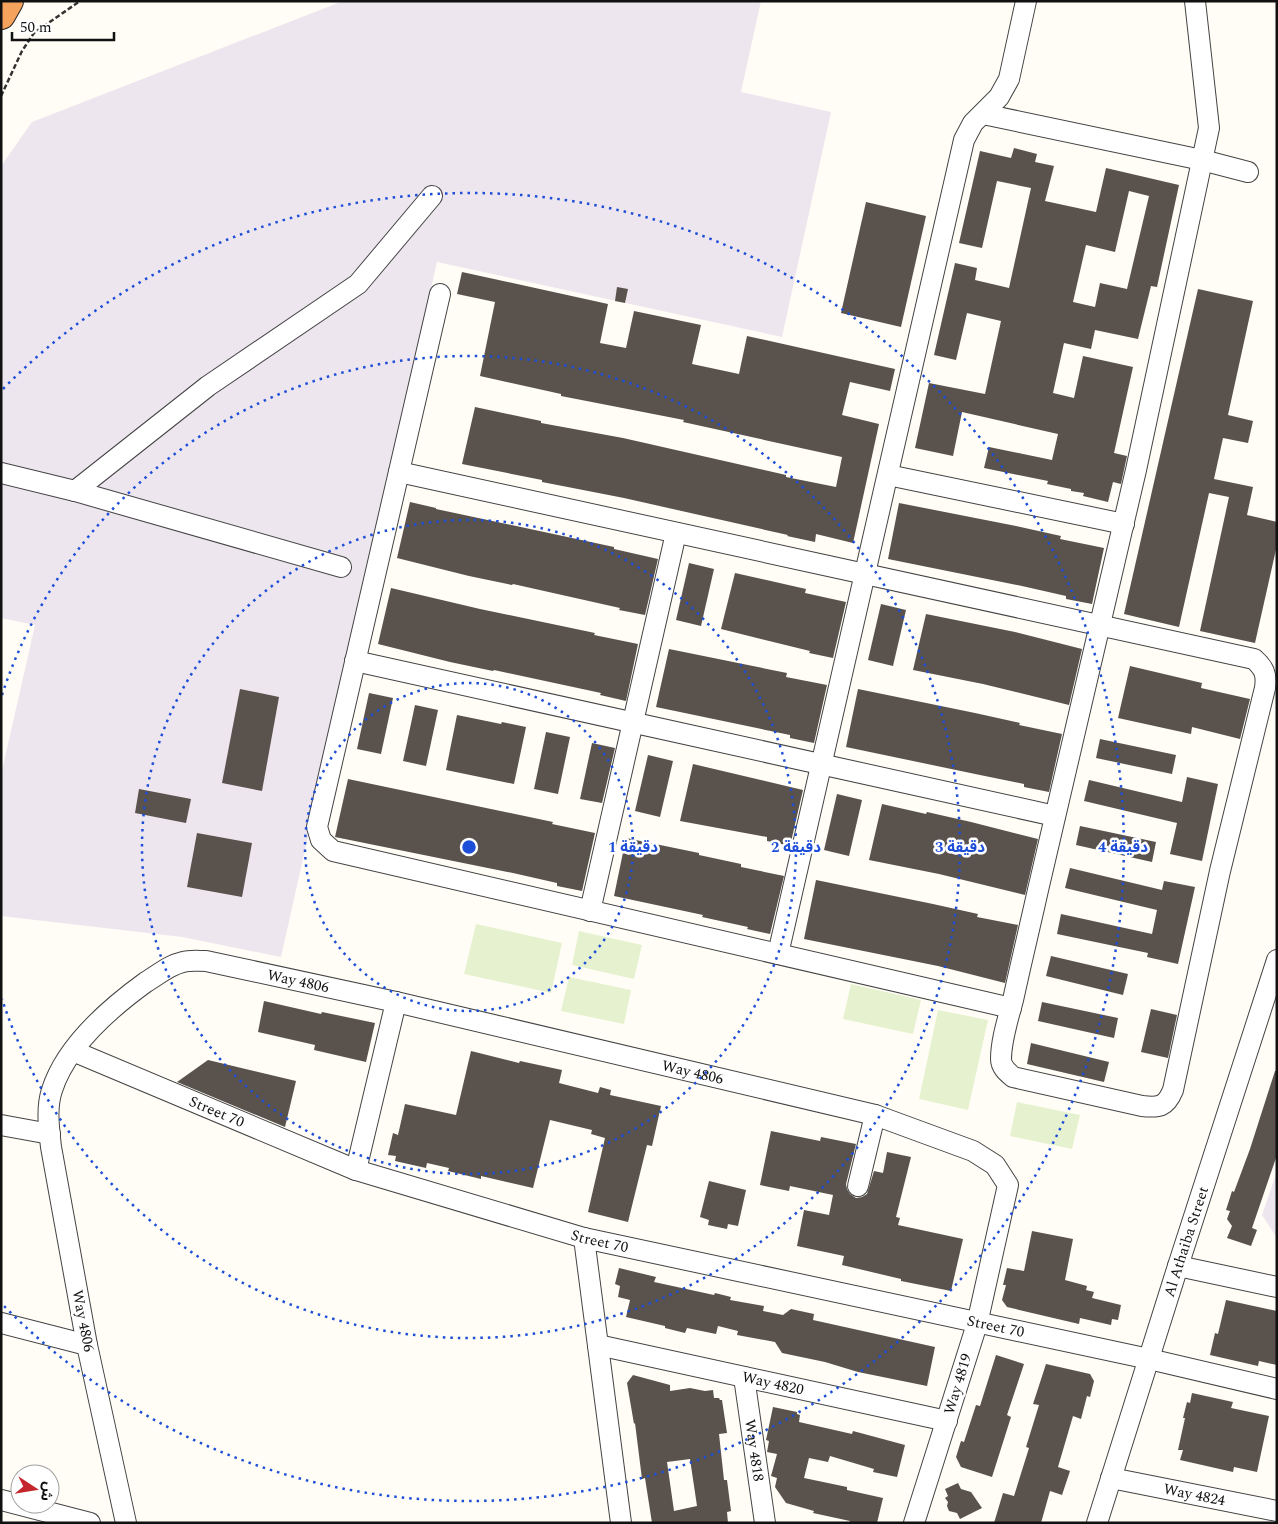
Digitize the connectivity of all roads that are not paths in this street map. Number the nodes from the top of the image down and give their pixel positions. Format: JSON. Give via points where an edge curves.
{"nodes":[{"id":1,"x":4,"y":1,"type":"edge"},
{"id":2,"x":9,"y":1,"type":"edge"},
{"id":3,"x":1026,"y":1,"type":"edge"},
{"id":4,"x":1195,"y":1,"type":"edge"},
{"id":5,"x":1,"y":5,"type":"edge"},
{"id":6,"x":1,"y":15,"type":"edge"},
{"id":7,"x":983,"y":114,"type":"junction"},
{"id":8,"x":1202,"y":160,"type":"junction"},
{"id":9,"x":1248,"y":172,"type":"dead end"},
{"id":10,"x":432,"y":196,"type":"dead end"},
{"id":11,"x":440,"y":294,"type":"dead end"},
{"id":12,"x":399,"y":472,"type":"junction"},
{"id":13,"x":1,"y":473,"type":"edge"},
{"id":14,"x":888,"y":475,"type":"junction"},
{"id":15,"x":75,"y":491,"type":"junction"},
{"id":16,"x":1124,"y":524,"type":"junction"},
{"id":17,"x":676,"y":532,"type":"junction"},
{"id":18,"x":341,"y":567,"type":"dead end"},
{"id":19,"x":865,"y":574,"type":"junction"},
{"id":20,"x":1100,"y":625,"type":"junction"},
{"id":21,"x":355,"y":662,"type":"junction"},
{"id":22,"x":634,"y":723,"type":"junction"},
{"id":23,"x":821,"y":765,"type":"junction"},
{"id":24,"x":1055,"y":816,"type":"junction"},
{"id":25,"x":590,"y":911,"type":"junction"},
{"id":26,"x":778,"y":954,"type":"junction"},
{"id":27,"x":1277,"y":960,"type":"edge"},
{"id":28,"x":396,"y":1002,"type":"junction"},
{"id":29,"x":1011,"y":1008,"type":"junction"},
{"id":30,"x":73,"y":1051,"type":"junction"},
{"id":31,"x":875,"y":1115,"type":"junction"},
{"id":32,"x":1,"y":1125,"type":"edge"},
{"id":33,"x":50,"y":1134,"type":"junction"},
{"id":34,"x":356,"y":1170,"type":"junction"},
{"id":35,"x":1008,"y":1185,"type":"joint"},
{"id":36,"x":858,"y":1186,"type":"dead end"},
{"id":37,"x":584,"y":1238,"type":"junction"},
{"id":38,"x":1178,"y":1266,"type":"junction"},
{"id":39,"x":1277,"y":1287,"type":"edge"},
{"id":40,"x":1,"y":1323,"type":"edge"},
{"id":41,"x":977,"y":1324,"type":"junction"},
{"id":42,"x":87,"y":1345,"type":"junction"},
{"id":43,"x":598,"y":1345,"type":"junction"},
{"id":44,"x":1149,"y":1359,"type":"junction"},
{"id":45,"x":744,"y":1377,"type":"junction"},
{"id":46,"x":1277,"y":1389,"type":"edge"},
{"id":47,"x":946,"y":1421,"type":"junction"},
{"id":48,"x":1111,"y":1478,"type":"junction"},
{"id":49,"x":1,"y":1500,"type":"edge"},
{"id":50,"x":1277,"y":1511,"type":"edge"},
{"id":51,"x":1250,"y":1514,"type":"edge"},
{"id":52,"x":90,"y":1523,"type":"edge"},
{"id":53,"x":126,"y":1523,"type":"edge"},
{"id":54,"x":622,"y":1523,"type":"edge"},
{"id":55,"x":766,"y":1523,"type":"edge"},
{"id":56,"x":914,"y":1523,"type":"edge"},
{"id":57,"x":1098,"y":1523,"type":"edge"}],
"edges":[{"from":1,"to":5,"type":"highway"},
{"from":2,"to":6,"type":"highway"},
{"from":3,"to":7,"type":"street","via":[[1009,79],[999,97]]},
{"from":4,"to":8,"type":"street","via":[[1209,128]]},
{"from":7,"to":8,"type":"street"},
{"from":7,"to":14,"type":"street","via":[[973,123],[964,140]]},
{"from":8,"to":9,"type":"street"},
{"from":8,"to":16,"type":"street"},
{"from":10,"to":15,"type":"street","via":[[358,284],[208,386]]},
{"from":11,"to":12,"type":"street"},
{"from":12,"to":17,"type":"street"},
{"from":12,"to":21,"type":"street"},
{"from":13,"to":15,"type":"street"},
{"from":14,"to":16,"type":"street"},
{"from":14,"to":19,"type":"street"},
{"from":15,"to":18,"type":"street"},
{"from":16,"to":20,"type":"street"},
{"from":17,"to":19,"type":"street"},
{"from":17,"to":22,"type":"street"},
{"from":19,"to":20,"type":"street"},
{"from":19,"to":23,"type":"street"},
{"from":20,"to":24,"type":"street"},
{"from":20,"to":29,"type":"street","via":[[1254,659],[1266,677],[1169,1100],[1161,1106],[1148,1107],[1013,1077],[1001,1062]]},
{"from":21,"to":22,"type":"street"},
{"from":21,"to":25,"type":"street","via":[[317,827],[321,840],[333,851]]},
{"from":22,"to":23,"type":"street"},
{"from":22,"to":25,"type":"street"},
{"from":23,"to":24,"type":"street"},
{"from":23,"to":26,"type":"street"},
{"from":24,"to":29,"type":"street"},
{"from":25,"to":26,"type":"street"},
{"from":26,"to":29,"type":"street"},
{"from":27,"to":38,"type":"street","name":"Al Athaiba Street"},
{"from":28,"to":30,"type":"street","name":"Way 4806","via":[[206,961],[184,962],[167,968],[125,998],[101,1018]]},
{"from":28,"to":31,"type":"street","name":"Way 4806"},
{"from":28,"to":34,"type":"street"},
{"from":30,"to":33,"type":"street","name":"Way 4806","via":[[52,1090],[48,1116]]},
{"from":30,"to":34,"type":"street","name":"Street 70"},
{"from":31,"to":35,"type":"street","name":"Way 4806","via":[[973,1150],[995,1165]]},
{"from":31,"to":36,"type":"street"},
{"from":32,"to":33,"type":"street"},
{"from":33,"to":42,"type":"street","name":"Way 4806"},
{"from":34,"to":37,"type":"street","name":"Street 70"},
{"from":35,"to":41,"type":"street","name":"Way 4819"},
{"from":37,"to":41,"type":"street","name":"Street 70"},
{"from":37,"to":43,"type":"street"},
{"from":38,"to":39,"type":"street"},
{"from":38,"to":44,"type":"street","name":"Al Athaiba Street"},
{"from":40,"to":42,"type":"street"},
{"from":41,"to":44,"type":"street","name":"Street 70"},
{"from":41,"to":47,"type":"street","name":"Way 4819"},
{"from":42,"to":53,"type":"street","name":"Way 4806"},
{"from":43,"to":45,"type":"street","name":"Way 4820"},
{"from":43,"to":54,"type":"street"},
{"from":44,"to":46,"type":"street","name":"Street 70"},
{"from":44,"to":48,"type":"street","name":"Al Athaiba Street"},
{"from":45,"to":47,"type":"street","name":"Way 4820"},
{"from":45,"to":55,"type":"street","name":"Way 4818"},
{"from":47,"to":56,"type":"street","name":"Way 4819"},
{"from":48,"to":51,"type":"street","name":"Way 4824"},
{"from":48,"to":57,"type":"street","name":"Al Athaiba Street"},
{"from":49,"to":52,"type":"street"},
{"from":50,"to":51,"type":"street","name":"Way 4824"}]}
